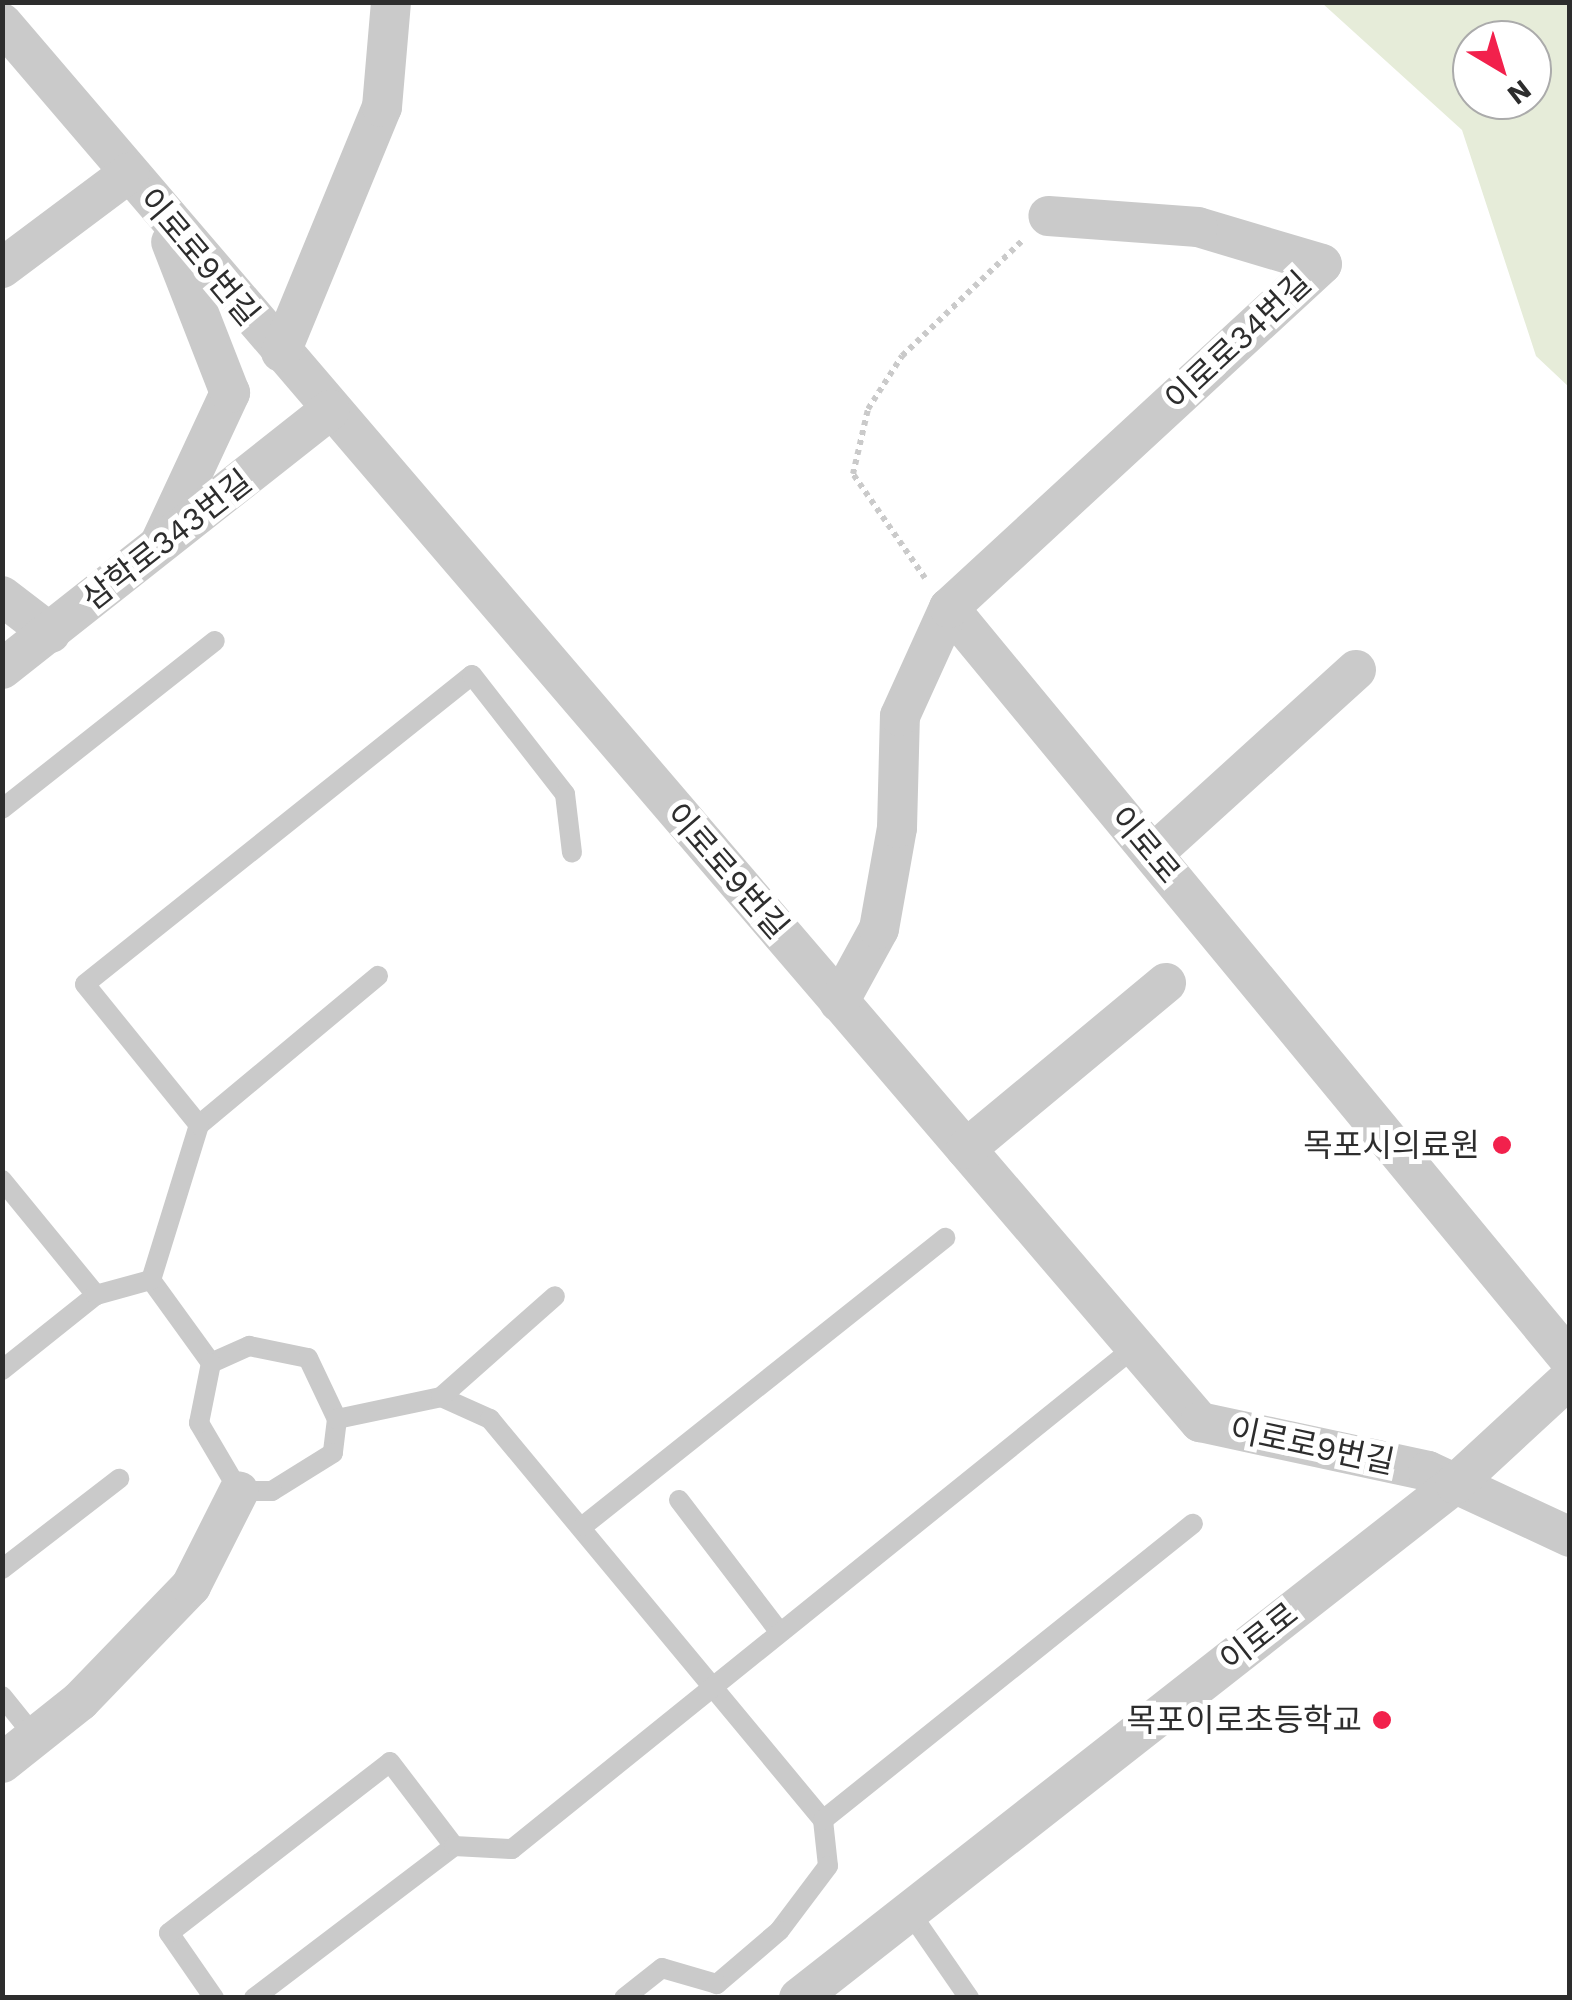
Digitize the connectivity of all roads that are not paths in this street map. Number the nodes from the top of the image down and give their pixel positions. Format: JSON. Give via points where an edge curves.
{"nodes":[{"id":1,"x":390,"y":2,"type":"edge"},
{"id":2,"x":2,"y":24,"type":"edge"},
{"id":3,"x":129,"y":173,"type":"junction"},
{"id":4,"x":160,"y":215,"type":"junction"},
{"id":5,"x":1048,"y":216,"type":"road end"},
{"id":6,"x":2,"y":268,"type":"edge"},
{"id":7,"x":281,"y":352,"type":"junction"},
{"id":8,"x":330,"y":410,"type":"junction"},
{"id":9,"x":156,"y":551,"type":"junction"},
{"id":10,"x":2,"y":596,"type":"edge"},
{"id":11,"x":949,"y":608,"type":"junction"},
{"id":12,"x":50,"y":633,"type":"junction"},
{"id":13,"x":215,"y":641,"type":"dead end"},
{"id":14,"x":2,"y":669,"type":"edge"},
{"id":15,"x":1356,"y":670,"type":"dead end"},
{"id":16,"x":2,"y":809,"type":"edge"},
{"id":17,"x":572,"y":852,"type":"dead end"},
{"id":18,"x":1153,"y":854,"type":"junction"},
{"id":19,"x":378,"y":976,"type":"dead end"},
{"id":20,"x":1166,"y":983,"type":"dead end"},
{"id":21,"x":839,"y":1002,"type":"junction"},
{"id":22,"x":199,"y":1125,"type":"junction"},
{"id":23,"x":966,"y":1149,"type":"junction"},
{"id":24,"x":2,"y":1180,"type":"edge"},
{"id":25,"x":944,"y":1238,"type":"dead end"},
{"id":26,"x":152,"y":1280,"type":"junction"},
{"id":27,"x":96,"y":1296,"type":"junction"},
{"id":28,"x":555,"y":1296,"type":"dead end"},
{"id":29,"x":1135,"y":1346,"type":"junction"},
{"id":30,"x":1570,"y":1360,"type":"edge"},
{"id":31,"x":211,"y":1363,"type":"junction"},
{"id":32,"x":2,"y":1370,"type":"edge"},
{"id":33,"x":1570,"y":1378,"type":"edge"},
{"id":34,"x":441,"y":1397,"type":"junction"},
{"id":35,"x":337,"y":1419,"type":"junction"},
{"id":36,"x":119,"y":1480,"type":"dead end"},
{"id":37,"x":1455,"y":1484,"type":"junction"},
{"id":38,"x":239,"y":1491,"type":"junction"},
{"id":39,"x":679,"y":1500,"type":"dead end"},
{"id":40,"x":1193,"y":1524,"type":"dead end"},
{"id":41,"x":583,"y":1526,"type":"junction"},
{"id":42,"x":1570,"y":1537,"type":"edge"},
{"id":43,"x":2,"y":1569,"type":"edge"},
{"id":44,"x":778,"y":1630,"type":"junction"},
{"id":45,"x":709,"y":1685,"type":"junction"},
{"id":46,"x":2,"y":1696,"type":"edge"},
{"id":47,"x":35,"y":1737,"type":"junction"},
{"id":48,"x":2,"y":1763,"type":"edge"},
{"id":49,"x":823,"y":1820,"type":"junction"},
{"id":50,"x":454,"y":1846,"type":"junction"},
{"id":51,"x":909,"y":1911,"type":"junction"},
{"id":52,"x":214,"y":1998,"type":"edge"},
{"id":53,"x":254,"y":1998,"type":"edge"},
{"id":54,"x":624,"y":1998,"type":"edge"},
{"id":55,"x":799,"y":1998,"type":"edge"},
{"id":56,"x":969,"y":1998,"type":"edge"}],
"edges":[{"from":1,"to":7,"type":"street","via":[[382,107]]},
{"from":2,"to":3,"type":"street","name":"이로로9번길"},
{"from":3,"to":4,"type":"street","name":"이로로9번길"},
{"from":3,"to":6,"type":"street"},
{"from":4,"to":7,"type":"street","name":"이로로9번길"},
{"from":4,"to":9,"type":"street","via":[[230,393]]},
{"from":5,"to":11,"type":"street","name":"이로로34번길","via":[[1198,227],[1322,264]]},
{"from":7,"to":8,"type":"street","name":"이로로9번길"},
{"from":8,"to":9,"type":"street","name":"삼학로343번길"},
{"from":8,"to":21,"type":"street","name":"이로로9번길"},
{"from":9,"to":12,"type":"street","name":"삼학로343번길"},
{"from":10,"to":12,"type":"street"},
{"from":11,"to":18,"type":"street","name":"이로로"},
{"from":11,"to":21,"type":"street","via":[[900,716],[897,828],[879,929]]},
{"from":12,"to":14,"type":"street","name":"삼학로343번길"},
{"from":13,"to":16,"type":"lane"},
{"from":15,"to":18,"type":"street"},
{"from":17,"to":22,"type":"lane","via":[[565,794],[472,676],[85,984]]},
{"from":18,"to":30,"type":"street","name":"이로로"},
{"from":19,"to":22,"type":"lane"},
{"from":20,"to":23,"type":"street"},
{"from":21,"to":23,"type":"street","name":"이로로9번길"},
{"from":22,"to":26,"type":"lane"},
{"from":23,"to":29,"type":"street","name":"이로로9번길"},
{"from":24,"to":27,"type":"lane"},
{"from":25,"to":41,"type":"lane"},
{"from":26,"to":27,"type":"lane"},
{"from":26,"to":31,"type":"lane"},
{"from":27,"to":32,"type":"lane"},
{"from":28,"to":34,"type":"lane"},
{"from":29,"to":37,"type":"street","name":"이로로9번길","via":[[1200,1422]]},
{"from":29,"to":44,"type":"lane"},
{"from":31,"to":35,"type":"lane","via":[[249,1346],[308,1358]]},
{"from":31,"to":38,"type":"lane","via":[[198,1423]]},
{"from":33,"to":37,"type":"street","name":"이로로"},
{"from":34,"to":35,"type":"lane"},
{"from":34,"to":41,"type":"lane","via":[[490,1419]]},
{"from":35,"to":38,"type":"lane","via":[[333,1453],[272,1491]]},
{"from":36,"to":43,"type":"lane"},
{"from":37,"to":42,"type":"street","name":"이로로9번길"},
{"from":37,"to":51,"type":"street","name":"이로로"},
{"from":38,"to":47,"type":"street","via":[[191,1586]]},
{"from":39,"to":44,"type":"lane"},
{"from":40,"to":49,"type":"lane"},
{"from":41,"to":45,"type":"lane"},
{"from":44,"to":45,"type":"lane"},
{"from":45,"to":49,"type":"lane"},
{"from":45,"to":50,"type":"lane","via":[[512,1849]]},
{"from":46,"to":47,"type":"lane"},
{"from":47,"to":48,"type":"street"},
{"from":49,"to":54,"type":"lane","via":[[828,1866],[779,1931],[717,1984],[662,1968]]},
{"from":50,"to":52,"type":"lane","via":[[390,1762],[169,1933]]},
{"from":50,"to":53,"type":"lane"},
{"from":51,"to":55,"type":"street","name":"이로로"},
{"from":51,"to":56,"type":"lane"}]}
